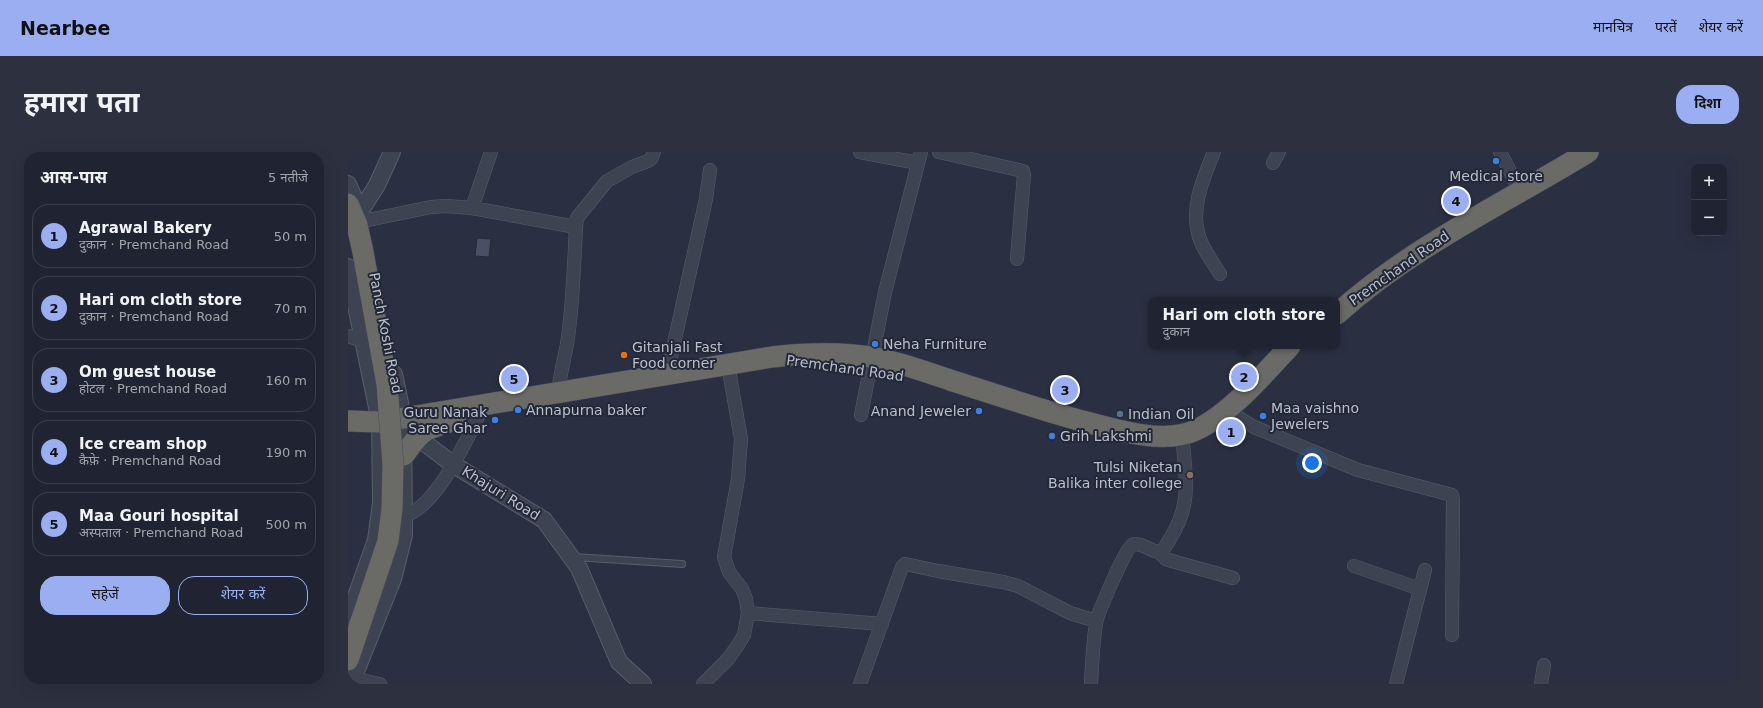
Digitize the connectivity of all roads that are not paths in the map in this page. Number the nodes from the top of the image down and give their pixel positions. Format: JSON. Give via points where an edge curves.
{"nodes":[{"id":1,"x":392,"y":152,"type":"edge"},
{"id":2,"x":491,"y":152,"type":"edge"},
{"id":3,"x":654,"y":152,"type":"edge"},
{"id":4,"x":860,"y":152,"type":"edge"},
{"id":5,"x":939,"y":152,"type":"edge"},
{"id":6,"x":1214,"y":152,"type":"edge"},
{"id":7,"x":1500,"y":152,"type":"edge"},
{"id":8,"x":1572,"y":152,"type":"edge"},
{"id":9,"x":1588,"y":152,"type":"edge"},
{"id":10,"x":919,"y":158,"type":"edge"},
{"id":11,"x":710,"y":170,"type":"dead end"},
{"id":12,"x":348,"y":184,"type":"edge"},
{"id":13,"x":1519,"y":188,"type":"junction"},
{"id":14,"x":472,"y":208,"type":"junction"},
{"id":15,"x":357,"y":212,"type":"edge"},
{"id":16,"x":348,"y":227,"type":"edge"},
{"id":17,"x":576,"y":227,"type":"junction"},
{"id":18,"x":1017,"y":259,"type":"dead end"},
{"id":19,"x":348,"y":267,"type":"edge"},
{"id":20,"x":1220,"y":274,"type":"dead end"},
{"id":21,"x":1340,"y":298,"type":"edge"},
{"id":22,"x":1340,"y":312,"type":"edge"},
{"id":23,"x":356,"y":339,"type":"edge"},
{"id":24,"x":1287,"y":349,"type":"edge"},
{"id":25,"x":1300,"y":349,"type":"edge"},
{"id":26,"x":871,"y":363,"type":"junction"},
{"id":27,"x":728,"y":364,"type":"junction"},
{"id":28,"x":666,"y":374,"type":"junction"},
{"id":29,"x":558,"y":392,"type":"junction"},
{"id":30,"x":484,"y":404,"type":"junction"},
{"id":31,"x":463,"y":408,"type":"junction"},
{"id":32,"x":1234,"y":414,"type":"junction"},
{"id":33,"x":861,"y":415,"type":"dead end"},
{"id":34,"x":403,"y":417,"type":"junction"},
{"id":35,"x":348,"y":421,"type":"edge"},
{"id":36,"x":380,"y":422,"type":"junction"},
{"id":37,"x":418,"y":438,"type":"junction"},
{"id":38,"x":1182,"y":439,"type":"junction"},
{"id":39,"x":404,"y":455,"type":"junction"},
{"id":40,"x":454,"y":465,"type":"junction"},
{"id":41,"x":379,"y":517,"type":"junction"},
{"id":42,"x":404,"y":517,"type":"junction"},
{"id":43,"x":1159,"y":552,"type":"junction"},
{"id":44,"x":570,"y":557,"type":"junction"},
{"id":45,"x":682,"y":564,"type":"dead end"},
{"id":46,"x":1354,"y":566,"type":"dead end"},
{"id":47,"x":1425,"y":570,"type":"dead end"},
{"id":48,"x":1233,"y":578,"type":"dead end"},
{"id":49,"x":1420,"y":589,"type":"junction"},
{"id":50,"x":748,"y":613,"type":"junction"},
{"id":51,"x":348,"y":619,"type":"edge"},
{"id":52,"x":1096,"y":621,"type":"junction"},
{"id":53,"x":882,"y":624,"type":"junction"},
{"id":54,"x":1452,"y":635,"type":"dead end"},
{"id":55,"x":1544,"y":665,"type":"dead end"},
{"id":56,"x":350,"y":674,"type":"edge"},
{"id":57,"x":380,"y":684,"type":"edge"},
{"id":58,"x":643,"y":684,"type":"edge"},
{"id":59,"x":703,"y":684,"type":"edge"},
{"id":60,"x":860,"y":684,"type":"edge"},
{"id":61,"x":1091,"y":684,"type":"edge"},
{"id":62,"x":1396,"y":684,"type":"edge"},
{"id":63,"x":1542,"y":684,"type":"edge"}],
"edges":[{"from":1,"to":15,"type":"street","via":[[377,185]]},
{"from":2,"to":14,"type":"street"},
{"from":3,"to":17,"type":"street","via":[[648,161],[607,181],[577,218]]},
{"from":4,"to":10,"type":"street"},
{"from":5,"to":18,"type":"street","via":[[1023,171]]},
{"from":6,"to":20,"type":"street","via":[[1199,194],[1196,222],[1204,247]]},
{"from":7,"to":13,"type":"street"},
{"from":8,"to":13,"type":"highway","name":"Premchand Road"},
{"from":9,"to":13,"type":"highway","name":"Premchand Road"},
{"from":10,"to":26,"type":"street","via":[[885,292]]},
{"from":11,"to":28,"type":"street","via":[[706,199]]},
{"from":12,"to":15,"type":"street","name":"Panch Koshi Road"},
{"from":13,"to":21,"type":"highway","name":"Premchand Road","via":[[1403,252]]},
{"from":13,"to":22,"type":"highway","name":"Premchand Road","via":[[1430,244]]},
{"from":14,"to":15,"type":"street","via":[[454,206]]},
{"from":14,"to":17,"type":"street"},
{"from":15,"to":16,"type":"street"},
{"from":15,"to":34,"type":"street","name":"Panch Koshi Road"},
{"from":15,"to":56,"type":"highway","bridge":true,"via":[[357,225],[387,384],[393,465],[388,541]]},
{"from":17,"to":29,"type":"street","via":[[567,344]]},
{"from":19,"to":23,"type":"street","name":"Panch Koshi Road"},
{"from":23,"to":36,"type":"street","name":"Panch Koshi Road"},
{"from":24,"to":38,"type":"highway","name":"Premchand Road","via":[[1227,409]]},
{"from":25,"to":32,"type":"highway","name":"Premchand Road"},
{"from":26,"to":27,"type":"highway","name":"Premchand Road","via":[[798,354]]},
{"from":26,"to":33,"type":"street"},
{"from":26,"to":38,"type":"highway","name":"Premchand Road","via":[[912,367],[1053,413],[1121,431]]},
{"from":27,"to":28,"type":"highway","name":"Premchand Road"},
{"from":27,"to":50,"type":"street","via":[[741,439],[738,479],[724,557],[729,572],[742,589]]},
{"from":28,"to":29,"type":"highway","name":"Premchand Road"},
{"from":29,"to":30,"type":"highway","name":"Premchand Road"},
{"from":30,"to":31,"type":"highway","name":"Premchand Road"},
{"from":30,"to":40,"type":"street"},
{"from":31,"to":34,"type":"highway","name":"Premchand Road"},
{"from":31,"to":37,"type":"highway","via":[[452,421],[434,427]]},
{"from":32,"to":38,"type":"highway","name":"Premchand Road","via":[[1199,439]]},
{"from":32,"to":54,"type":"street","via":[[1254,426],[1358,470],[1452,495]]},
{"from":34,"to":36,"type":"highway","name":"Premchand Road"},
{"from":34,"to":39,"type":"street","name":"Panch Koshi Road"},
{"from":35,"to":36,"type":"highway","name":"Premchand Road"},
{"from":36,"to":41,"type":"street","name":"Panch Koshi Road"},
{"from":37,"to":39,"type":"highway"},
{"from":37,"to":40,"type":"street","name":"Khajuri Road"},
{"from":38,"to":43,"type":"street","via":[[1186,479],[1185,508],[1180,523],[1163,550]]},
{"from":39,"to":42,"type":"street","name":"Panch Koshi Road"},
{"from":40,"to":42,"type":"street","via":[[428,501]]},
{"from":40,"to":44,"type":"street","name":"Khajuri Road","via":[[544,520]]},
{"from":41,"to":42,"type":"street"},
{"from":41,"to":51,"type":"street","name":"Panch Koshi Road","via":[[376,540]]},
{"from":42,"to":56,"type":"street","name":"Panch Koshi Road","via":[[404,535],[393,579]]},
{"from":43,"to":48,"type":"street","via":[[1166,559]]},
{"from":43,"to":52,"type":"street","via":[[1137,544],[1131,546],[1123,556]]},
{"from":44,"to":45,"type":"lane"},
{"from":44,"to":58,"type":"street","name":"Khajuri Road","via":[[578,568],[619,662]]},
{"from":46,"to":49,"type":"street"},
{"from":47,"to":49,"type":"street"},
{"from":49,"to":62,"type":"street"},
{"from":50,"to":53,"type":"street"},
{"from":50,"to":59,"type":"street","via":[[744,635],[738,646]]},
{"from":52,"to":53,"type":"street","via":[[1070,613],[1018,586],[905,564]]},
{"from":52,"to":61,"type":"street"},
{"from":53,"to":60,"type":"street"},
{"from":55,"to":63,"type":"street"},
{"from":56,"to":57,"type":"street"}]}
